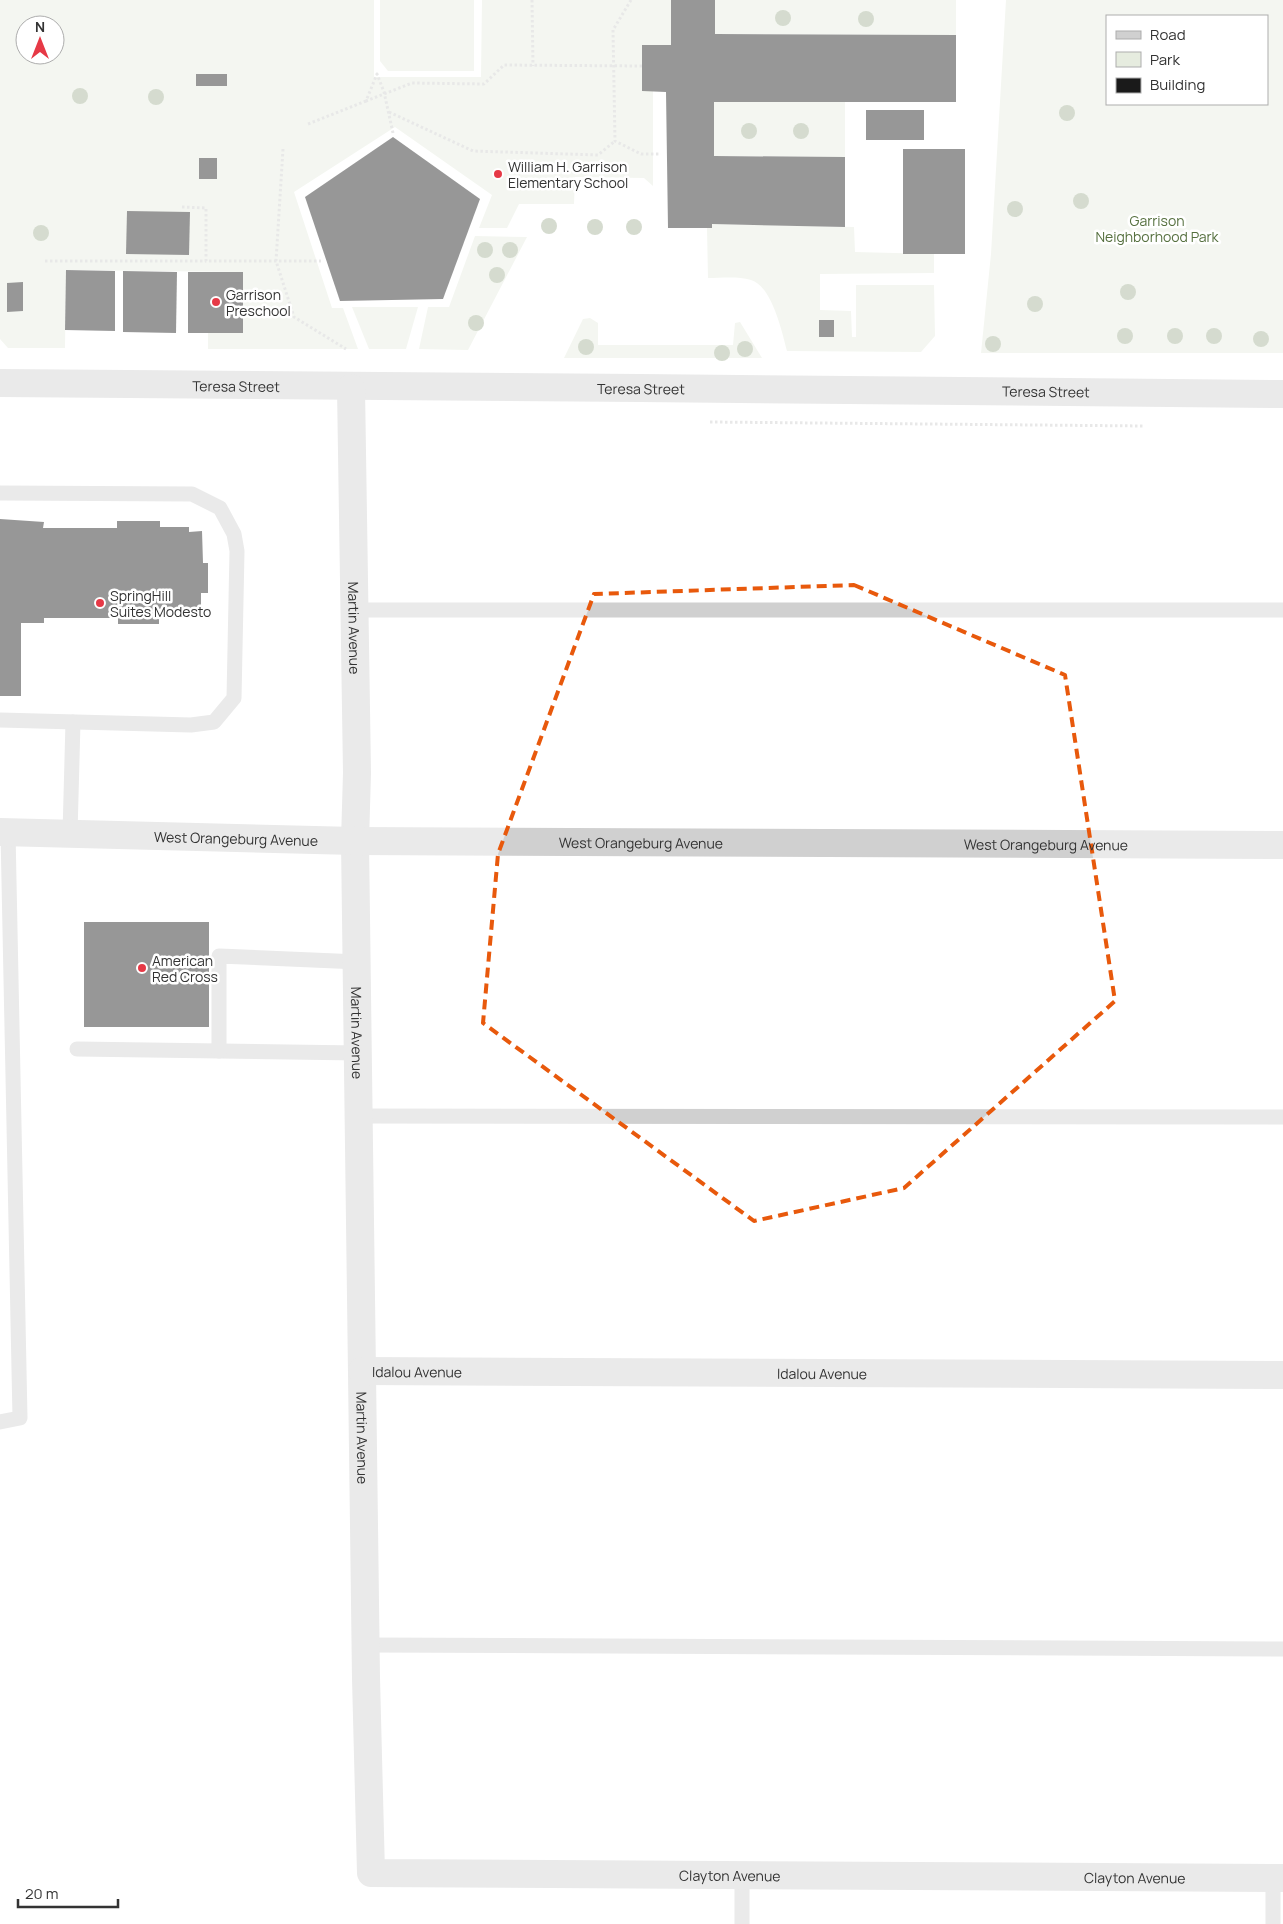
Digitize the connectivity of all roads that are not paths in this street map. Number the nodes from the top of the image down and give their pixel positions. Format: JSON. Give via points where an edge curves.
{"nodes":[{"id":1,"x":0,"y":383,"type":"edge"},
{"id":2,"x":351,"y":388,"type":"junction"},
{"id":3,"x":1283,"y":394,"type":"edge"},
{"id":4,"x":0,"y":493,"type":"edge"},
{"id":5,"x":353,"y":610,"type":"junction"},
{"id":6,"x":1283,"y":610,"type":"edge"},
{"id":7,"x":0,"y":720,"type":"edge"},
{"id":8,"x":73,"y":722,"type":"junction"},
{"id":9,"x":4,"y":832,"type":"edge"},
{"id":10,"x":70,"y":834,"type":"junction"},
{"id":11,"x":356,"y":841,"type":"junction"},
{"id":12,"x":1283,"y":845,"type":"edge"},
{"id":13,"x":5,"y":927,"type":"edge"},
{"id":14,"x":358,"y":962,"type":"junction"},
{"id":15,"x":77,"y":1049,"type":"dead end"},
{"id":16,"x":219,"y":1051,"type":"junction"},
{"id":17,"x":359,"y":1054,"type":"junction"},
{"id":18,"x":360,"y":1116,"type":"junction"},
{"id":19,"x":1283,"y":1117,"type":"edge"},
{"id":20,"x":362,"y":1371,"type":"junction"},
{"id":21,"x":1283,"y":1375,"type":"edge"},
{"id":22,"x":0,"y":1422,"type":"edge"},
{"id":23,"x":367,"y":1646,"type":"junction"},
{"id":24,"x":1283,"y":1649,"type":"edge"},
{"id":25,"x":366,"y":1678,"type":"joint"},
{"id":26,"x":742,"y":1876,"type":"junction"},
{"id":27,"x":1278,"y":1878,"type":"edge"},
{"id":28,"x":742,"y":1924,"type":"edge"},
{"id":29,"x":1274,"y":1924,"type":"edge"}],
"edges":[{"from":1,"to":2,"type":"street","name":"Teresa Street"},
{"from":2,"to":3,"type":"street","name":"Teresa Street","via":[[948,388]]},
{"from":2,"to":5,"type":"street","name":"Martin Avenue"},
{"from":4,"to":8,"type":"lane","via":[[192,494],[220,508],[234,534],[237,551],[234,698],[214,722]]},
{"from":5,"to":6,"type":"lane"},
{"from":5,"to":11,"type":"street","name":"Martin Avenue"},
{"from":7,"to":8,"type":"lane"},
{"from":8,"to":10,"type":"lane"},
{"from":9,"to":10,"type":"street","name":"West Orangeburg Avenue"},
{"from":9,"to":13,"type":"lane"},
{"from":10,"to":11,"type":"street","name":"West Orangeburg Avenue"},
{"from":11,"to":12,"type":"street","name":"West Orangeburg Avenue"},
{"from":11,"to":14,"type":"street","name":"Martin Avenue"},
{"from":13,"to":22,"type":"lane","via":[[20,1418]]},
{"from":14,"to":16,"type":"lane","via":[[219,956]]},
{"from":14,"to":17,"type":"street","name":"Martin Avenue"},
{"from":15,"to":16,"type":"lane"},
{"from":16,"to":17,"type":"lane"},
{"from":17,"to":18,"type":"street","name":"Martin Avenue"},
{"from":18,"to":19,"type":"lane"},
{"from":18,"to":20,"type":"street","name":"Martin Avenue"},
{"from":20,"to":21,"type":"street","name":"Idalou Avenue"},
{"from":20,"to":23,"type":"street","name":"Martin Avenue"},
{"from":23,"to":24,"type":"lane"},
{"from":23,"to":25,"type":"street","name":"Martin Avenue"},
{"from":25,"to":26,"type":"street","name":"Clayton Avenue","via":[[371,1873]]},
{"from":26,"to":27,"type":"street","name":"Clayton Avenue"},
{"from":26,"to":28,"type":"lane"},
{"from":27,"to":29,"type":"lane"}]}
